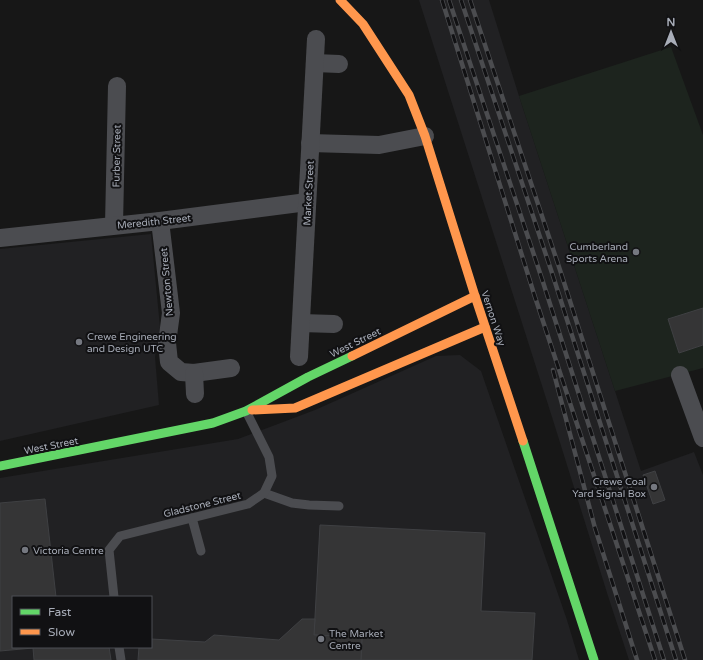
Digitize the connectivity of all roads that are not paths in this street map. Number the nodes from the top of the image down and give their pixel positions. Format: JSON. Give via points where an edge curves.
{"nodes":[{"id":1,"x":340,"y":0,"type":"edge"},
{"id":2,"x":316,"y":39,"type":"dead end"},
{"id":3,"x":314,"y":63,"type":"junction"},
{"id":4,"x":338,"y":64,"type":"dead end"},
{"id":5,"x":117,"y":86,"type":"dead end"},
{"id":6,"x":425,"y":136,"type":"junction"},
{"id":7,"x":310,"y":143,"type":"junction"},
{"id":8,"x":307,"y":202,"type":"junction"},
{"id":9,"x":160,"y":221,"type":"junction"},
{"id":10,"x":114,"y":225,"type":"junction"},
{"id":11,"x":0,"y":238,"type":"edge"},
{"id":12,"x":475,"y":296,"type":"junction"},
{"id":13,"x":301,"y":323,"type":"junction"},
{"id":14,"x":334,"y":324,"type":"dead end"},
{"id":15,"x":485,"y":327,"type":"junction"},
{"id":16,"x":299,"y":356,"type":"dead end"},
{"id":17,"x":231,"y":368,"type":"dead end"},
{"id":18,"x":194,"y":373,"type":"junction"},
{"id":19,"x":680,"y":375,"type":"dead end"},
{"id":20,"x":195,"y":394,"type":"dead end"},
{"id":21,"x":246,"y":411,"type":"junction"},
{"id":22,"x":703,"y":438,"type":"edge"},
{"id":23,"x":0,"y":466,"type":"edge"},
{"id":24,"x":264,"y":493,"type":"junction"},
{"id":25,"x":339,"y":506,"type":"dead end"},
{"id":26,"x":192,"y":518,"type":"junction"},
{"id":27,"x":201,"y":551,"type":"dead end"},
{"id":28,"x":114,"y":596,"type":"edge"},
{"id":29,"x":119,"y":648,"type":"edge"},
{"id":30,"x":121,"y":660,"type":"edge"},
{"id":31,"x":594,"y":660,"type":"edge"}],
"edges":[{"from":1,"to":6,"type":"main road","name":"Vernon Way","via":[[363,24],[409,95]]},
{"from":2,"to":3,"type":"street","name":"Market Street"},
{"from":3,"to":4,"type":"street"},
{"from":3,"to":7,"type":"street","name":"Market Street"},
{"from":5,"to":10,"type":"street","name":"Furber Street"},
{"from":6,"to":7,"type":"street","via":[[379,145]]},
{"from":6,"to":12,"type":"main road","name":"Vernon Way"},
{"from":7,"to":8,"type":"street","name":"Market Street"},
{"from":8,"to":9,"type":"street","name":"Meredith Street"},
{"from":8,"to":13,"type":"street","name":"Market Street"},
{"from":9,"to":10,"type":"street","name":"Meredith Street"},
{"from":9,"to":18,"type":"street","name":"Newton Street","via":[[171,313],[167,343],[169,362],[181,372]]},
{"from":10,"to":11,"type":"street","name":"Meredith Street"},
{"from":12,"to":15,"type":"main road","name":"Vernon Way"},
{"from":12,"to":21,"type":"main road","name":"West Street","via":[[308,377]]},
{"from":13,"to":14,"type":"street"},
{"from":13,"to":16,"type":"street","name":"Market Street"},
{"from":15,"to":21,"type":"main road","name":"West Street","via":[[295,408]]},
{"from":15,"to":31,"type":"main road","name":"Vernon Way"},
{"from":17,"to":18,"type":"street","name":"Newton Street"},
{"from":18,"to":20,"type":"street"},
{"from":19,"to":22,"type":"street"},
{"from":21,"to":23,"type":"main road","name":"West Street","via":[[213,423]]},
{"from":21,"to":24,"type":"lane","via":[[269,457],[272,476]]},
{"from":24,"to":25,"type":"lane","via":[[292,503]]},
{"from":24,"to":26,"type":"lane","name":"Gladstone Street","via":[[248,504]]},
{"from":26,"to":27,"type":"lane"},
{"from":26,"to":28,"type":"lane","name":"Gladstone Street","via":[[120,536],[109,550]]},
{"from":29,"to":30,"type":"lane"}]}
